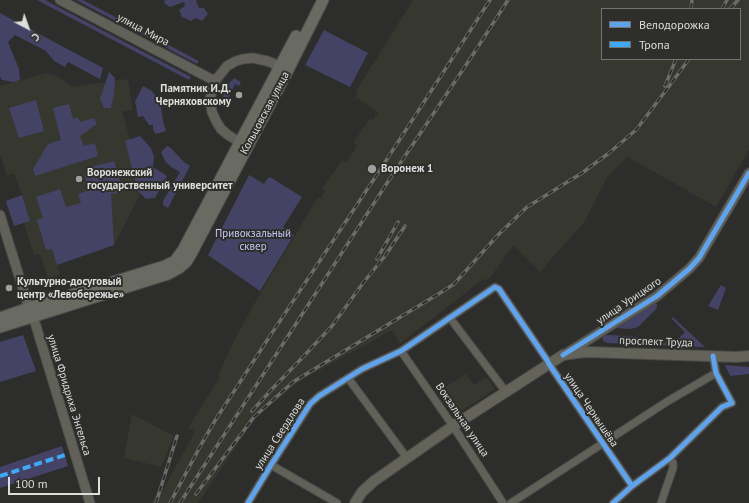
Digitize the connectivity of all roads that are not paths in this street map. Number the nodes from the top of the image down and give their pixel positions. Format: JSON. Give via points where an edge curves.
{"nodes":[{"id":1,"x":60,"y":0,"type":"edge"},
{"id":2,"x":315,"y":0,"type":"edge"},
{"id":3,"x":323,"y":0,"type":"edge"},
{"id":4,"x":284,"y":68,"type":"junction"},
{"id":5,"x":215,"y":81,"type":"junction"},
{"id":6,"x":243,"y":144,"type":"junction"},
{"id":7,"x":749,"y":173,"type":"edge"},
{"id":8,"x":0,"y":215,"type":"edge"},
{"id":9,"x":493,"y":289,"type":"joint"},
{"id":10,"x":31,"y":312,"type":"junction"},
{"id":11,"x":0,"y":318,"type":"edge"},
{"id":12,"x":450,"y":318,"type":"junction"},
{"id":13,"x":0,"y":327,"type":"edge"},
{"id":14,"x":401,"y":351,"type":"junction"},
{"id":15,"x":563,"y":356,"type":"junction"},
{"id":16,"x":713,"y":356,"type":"junction"},
{"id":17,"x":749,"y":356,"type":"edge"},
{"id":18,"x":549,"y":364,"type":"junction"},
{"id":19,"x":716,"y":373,"type":"junction"},
{"id":20,"x":348,"y":378,"type":"junction"},
{"id":21,"x":506,"y":392,"type":"junction"},
{"id":22,"x":453,"y":426,"type":"junction"},
{"id":23,"x":602,"y":443,"type":"junction"},
{"id":24,"x":406,"y":458,"type":"junction"},
{"id":25,"x":670,"y":458,"type":"junction"},
{"id":26,"x":271,"y":465,"type":"junction"},
{"id":27,"x":632,"y":486,"type":"junction"},
{"id":28,"x":90,"y":503,"type":"edge"},
{"id":29,"x":248,"y":503,"type":"edge"},
{"id":30,"x":337,"y":503,"type":"edge"},
{"id":31,"x":355,"y":503,"type":"edge"},
{"id":32,"x":503,"y":503,"type":"edge"},
{"id":33,"x":511,"y":503,"type":"edge"},
{"id":34,"x":613,"y":503,"type":"edge"},
{"id":35,"x":661,"y":503,"type":"edge"}],
"edges":[{"from":1,"to":5,"type":"street","name":"улица Мира"},
{"from":2,"to":4,"type":"main road","name":"Кольцовская улица"},
{"from":3,"to":4,"type":"main road","name":"Кольцовская улица"},
{"from":4,"to":5,"type":"street","via":[[267,61],[243,59],[227,66]]},
{"from":4,"to":6,"type":"main road","name":"Кольцовская улица"},
{"from":5,"to":6,"type":"street","via":[[210,100],[216,122],[221,129]]},
{"from":6,"to":10,"type":"main road","name":"Кольцовская улица","via":[[191,254],[179,268],[168,274]]},
{"from":7,"to":15,"type":"street","name":"улица Урицкого","via":[[699,258],[689,269],[657,296]]},
{"from":8,"to":10,"type":"street","name":"улица Фридриха Энгельса"},
{"from":9,"to":12,"type":"street","name":"улица Свердлова"},
{"from":9,"to":18,"type":"street","name":"улица Чернышёва","via":[[499,289]]},
{"from":10,"to":11,"type":"main road","name":"Кольцовская улица"},
{"from":10,"to":13,"type":"main road","name":"Кольцовская улица"},
{"from":10,"to":28,"type":"street","name":"улица Фридриха Энгельса"},
{"from":12,"to":14,"type":"street","name":"улица Свердлова"},
{"from":12,"to":21,"type":"street"},
{"from":14,"to":20,"type":"street","name":"улица Свердлова"},
{"from":14,"to":22,"type":"street","name":"Вокзальная улица"},
{"from":15,"to":16,"type":"main road","name":"проспект Труда","via":[[588,352]]},
{"from":15,"to":18,"type":"main road","name":"улица Урицкого"},
{"from":16,"to":17,"type":"main road","name":"проспект Труда"},
{"from":16,"to":19,"type":"street"},
{"from":18,"to":21,"type":"main road","name":"улица Урицкого"},
{"from":18,"to":23,"type":"street","name":"улица Чернышёва"},
{"from":19,"to":23,"type":"street"},
{"from":19,"to":25,"type":"street","via":[[732,404],[722,407]]},
{"from":20,"to":24,"type":"street"},
{"from":20,"to":26,"type":"street","name":"улица Свердлова","via":[[310,404]]},
{"from":21,"to":22,"type":"main road","name":"улица Урицкого"},
{"from":22,"to":24,"type":"main road","name":"улица Урицкого"},
{"from":22,"to":32,"type":"street","name":"Вокзальная улица"},
{"from":23,"to":27,"type":"street","name":"улица Чернышёва"},
{"from":23,"to":33,"type":"street"},
{"from":24,"to":31,"type":"main road","name":"улица Урицкого","via":[[374,481]]},
{"from":25,"to":27,"type":"street"},
{"from":25,"to":35,"type":"street","via":[[673,468]]},
{"from":26,"to":29,"type":"street","name":"улица Свердлова"},
{"from":26,"to":30,"type":"street"},
{"from":27,"to":34,"type":"street"}]}
